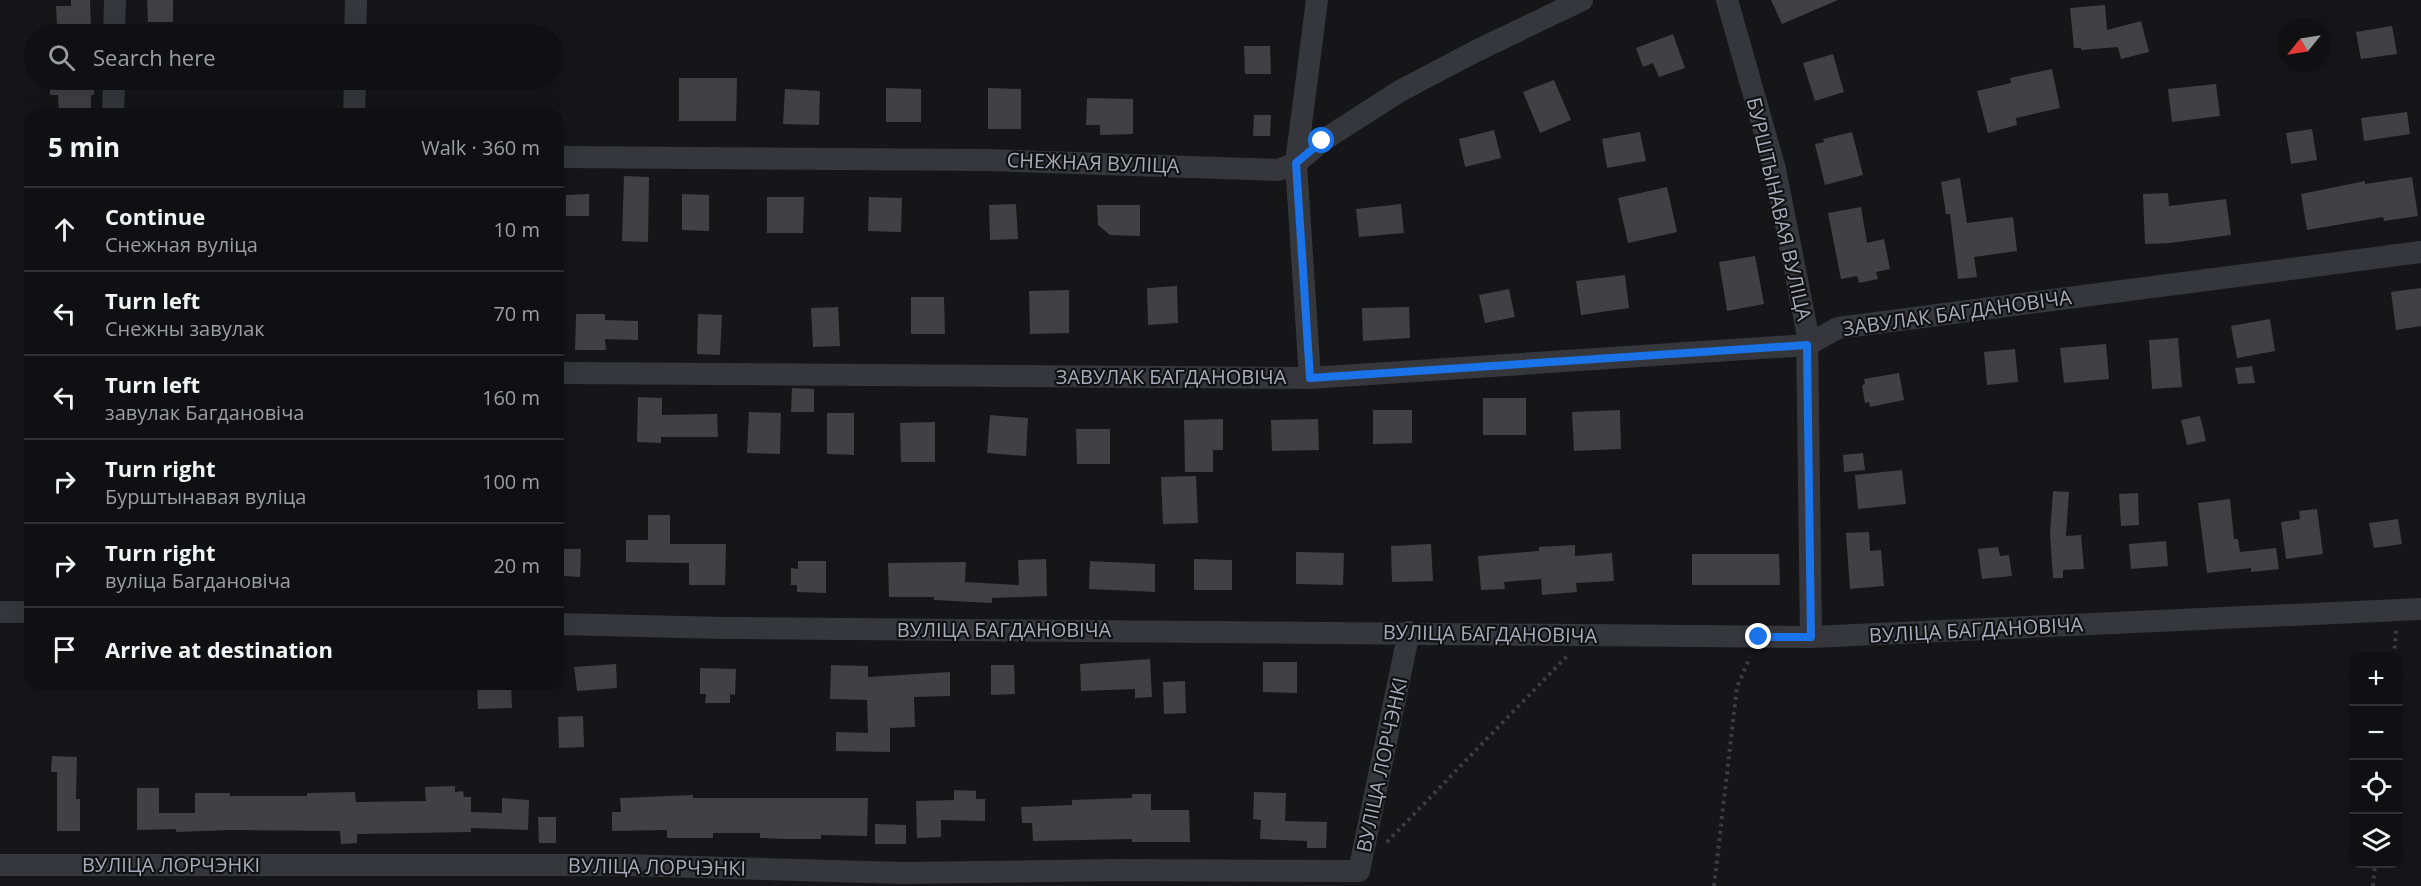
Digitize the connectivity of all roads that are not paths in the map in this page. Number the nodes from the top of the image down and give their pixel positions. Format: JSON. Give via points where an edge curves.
{"nodes":[{"id":1,"x":115,"y":0,"type":"edge"},
{"id":2,"x":356,"y":0,"type":"edge"},
{"id":3,"x":1317,"y":0,"type":"edge"},
{"id":4,"x":1582,"y":0,"type":"edge"},
{"id":5,"x":1727,"y":0,"type":"edge"},
{"id":6,"x":114,"y":24,"type":"edge"},
{"id":7,"x":355,"y":24,"type":"edge"},
{"id":8,"x":114,"y":90,"type":"edge"},
{"id":9,"x":354,"y":90,"type":"edge"},
{"id":10,"x":113,"y":108,"type":"edge"},
{"id":11,"x":354,"y":108,"type":"edge"},
{"id":12,"x":564,"y":157,"type":"edge"},
{"id":13,"x":1296,"y":163,"type":"junction"},
{"id":14,"x":2421,"y":252,"type":"edge"},
{"id":15,"x":1807,"y":345,"type":"junction"},
{"id":16,"x":564,"y":373,"type":"edge"},
{"id":17,"x":1310,"y":378,"type":"junction"},
{"id":18,"x":2421,"y":609,"type":"edge"},
{"id":19,"x":0,"y":612,"type":"edge"},
{"id":20,"x":24,"y":612,"type":"edge"},
{"id":21,"x":564,"y":624,"type":"edge"},
{"id":22,"x":1409,"y":632,"type":"junction"},
{"id":23,"x":1811,"y":637,"type":"junction"},
{"id":24,"x":0,"y":865,"type":"edge"},
{"id":25,"x":1359,"y":878,"type":"edge"}],
"edges":[{"from":1,"to":6,"type":"street"},
{"from":2,"to":7,"type":"street"},
{"from":3,"to":13,"type":"street"},
{"from":4,"to":13,"type":"street","name":"СНЕЖНАЯ ВУЛІЦА","via":[[1400,91],[1322,141]]},
{"from":5,"to":15,"type":"street","name":"БУРШТЫНАВАЯ ВУЛІЦА","via":[[1775,169]]},
{"from":8,"to":10,"type":"street"},
{"from":9,"to":11,"type":"street"},
{"from":12,"to":13,"type":"street","name":"СНЕЖНАЯ ВУЛІЦА","via":[[987,160],[1278,170]]},
{"from":13,"to":17,"type":"street"},
{"from":14,"to":15,"type":"street","name":"ЗАВУЛАК БАГДАНОВІЧА","via":[[1838,328]]},
{"from":15,"to":17,"type":"street","name":"ЗАВУЛАК БАГДАНОВІЧА"},
{"from":15,"to":23,"type":"street","name":"БУРШТЫНАВАЯ ВУЛІЦА"},
{"from":16,"to":17,"type":"street","name":"ЗАВУЛАК БАГДАНОВІЧА"},
{"from":18,"to":23,"type":"street","name":"ВУЛІЦА БАГДАНОВІЧА"},
{"from":19,"to":20,"type":"street"},
{"from":21,"to":22,"type":"street","name":"ВУЛІЦА БАГДАНОВІЧА"},
{"from":22,"to":23,"type":"street","name":"ВУЛІЦА БАГДАНОВІЧА"},
{"from":22,"to":25,"type":"street","name":"ВУЛІЦА ЛОРЧЭНКІ"},
{"from":24,"to":25,"type":"street","name":"ВУЛІЦА ЛОРЧЭНКІ","via":[[613,865],[903,873],[1118,870]]}]}
